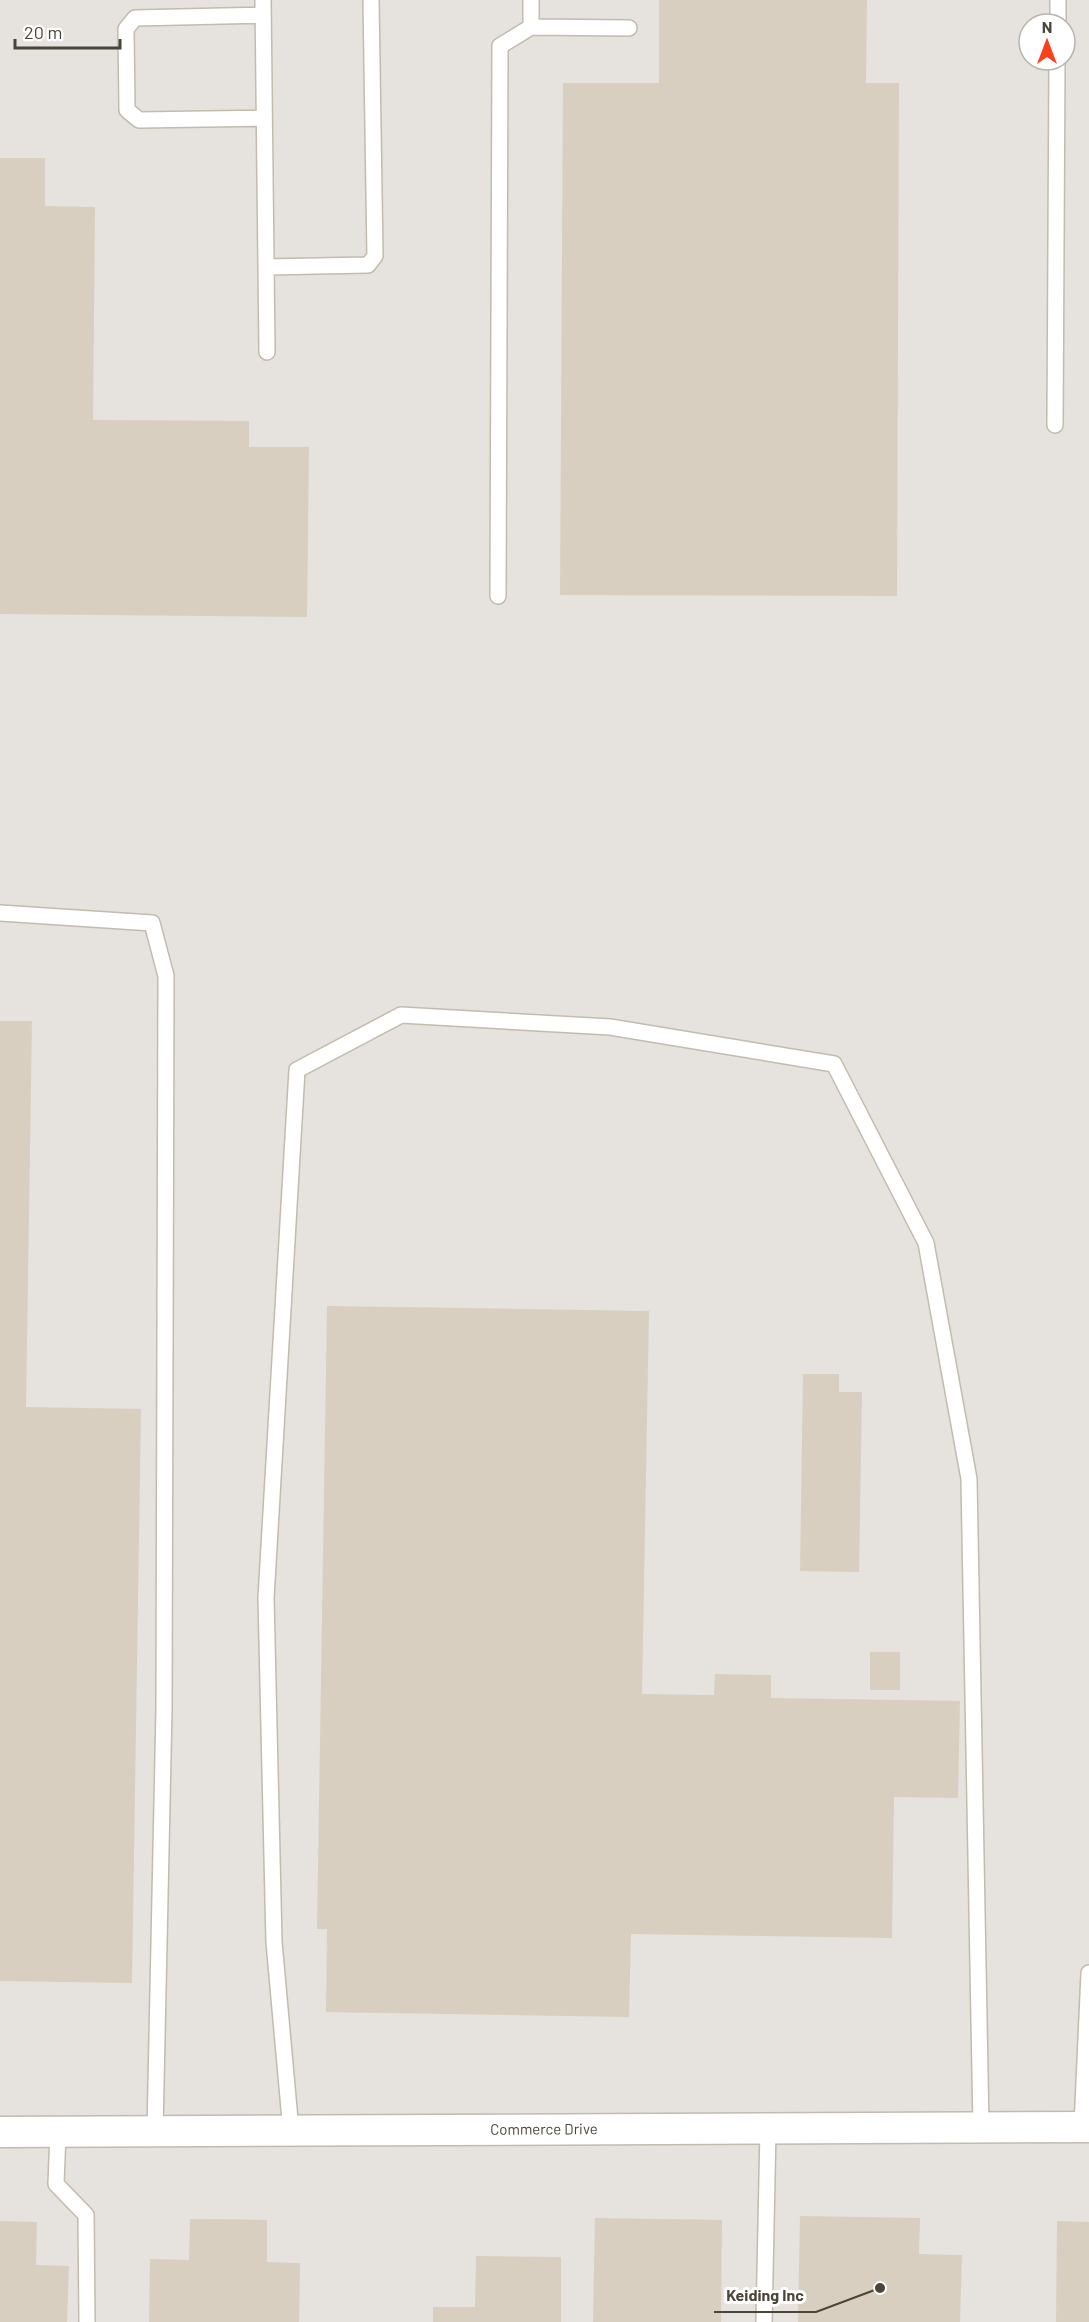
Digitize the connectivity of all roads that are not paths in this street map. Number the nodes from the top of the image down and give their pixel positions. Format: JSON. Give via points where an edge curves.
{"nodes":[{"id":1,"x":371,"y":0,"type":"edge"},
{"id":2,"x":531,"y":0,"type":"edge"},
{"id":3,"x":263,"y":8,"type":"edge"},
{"id":4,"x":531,"y":27,"type":"junction"},
{"id":5,"x":629,"y":28,"type":"dead end"},
{"id":6,"x":1057,"y":72,"type":"edge"},
{"id":7,"x":264,"y":118,"type":"junction"},
{"id":8,"x":266,"y":267,"type":"junction"},
{"id":9,"x":267,"y":352,"type":"dead end"},
{"id":10,"x":1055,"y":425,"type":"dead end"},
{"id":11,"x":498,"y":596,"type":"dead end"},
{"id":12,"x":0,"y":913,"type":"edge"},
{"id":13,"x":1089,"y":1974,"type":"edge"},
{"id":14,"x":981,"y":2127,"type":"junction"},
{"id":15,"x":1085,"y":2127,"type":"edge"},
{"id":16,"x":768,"y":2129,"type":"junction"},
{"id":17,"x":0,"y":2132,"type":"edge"},
{"id":18,"x":58,"y":2132,"type":"junction"},
{"id":19,"x":155,"y":2132,"type":"junction"},
{"id":20,"x":291,"y":2132,"type":"junction"},
{"id":21,"x":87,"y":2322,"type":"edge"},
{"id":22,"x":764,"y":2322,"type":"edge"}],
"edges":[{"from":1,"to":8,"type":"lane","via":[[375,256],[368,265]]},
{"from":2,"to":4,"type":"lane"},
{"from":3,"to":7,"type":"lane"},
{"from":3,"to":7,"type":"lane","via":[[135,18],[126,29],[127,110],[139,120]]},
{"from":4,"to":5,"type":"lane"},
{"from":4,"to":11,"type":"lane","via":[[501,46]]},
{"from":6,"to":10,"type":"lane"},
{"from":7,"to":8,"type":"lane"},
{"from":8,"to":9,"type":"lane"},
{"from":12,"to":19,"type":"lane","via":[[152,923],[166,976],[164,1709]]},
{"from":13,"to":15,"type":"lane"},
{"from":14,"to":15,"type":"street","name":"Commerce Drive"},
{"from":14,"to":16,"type":"street","name":"Commerce Drive"},
{"from":14,"to":20,"type":"lane","via":[[969,1479],[926,1243],[834,1064],[610,1027],[401,1015],[297,1070],[266,1598],[274,1942]]},
{"from":16,"to":20,"type":"street","name":"Commerce Drive"},
{"from":16,"to":22,"type":"lane"},
{"from":17,"to":18,"type":"street","name":"Commerce Drive"},
{"from":18,"to":19,"type":"street","name":"Commerce Drive"},
{"from":18,"to":21,"type":"lane","via":[[56,2184],[86,2215]]},
{"from":19,"to":20,"type":"street","name":"Commerce Drive"}]}
